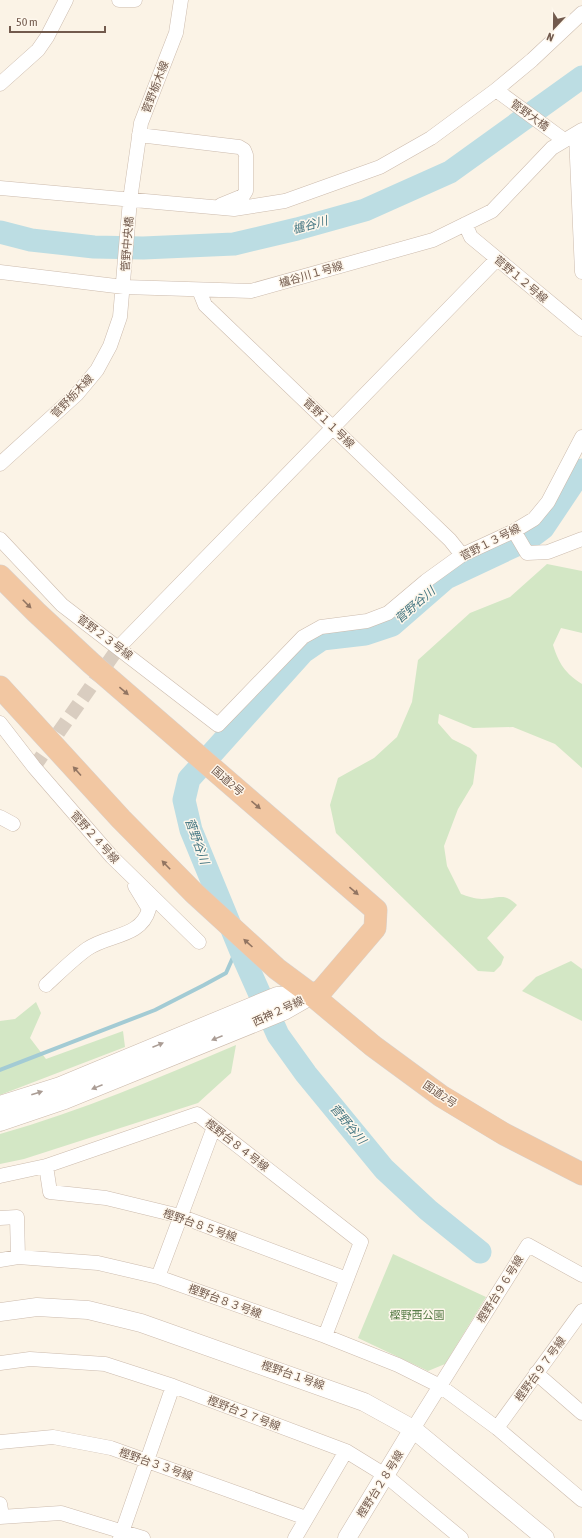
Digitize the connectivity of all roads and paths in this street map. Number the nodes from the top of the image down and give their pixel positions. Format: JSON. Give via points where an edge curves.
{"nodes":[{"id":1,"x":66,"y":0,"type":"edge"},
{"id":2,"x":119,"y":0,"type":"edge"},
{"id":3,"x":136,"y":0,"type":"edge"},
{"id":4,"x":181,"y":0,"type":"edge"},
{"id":5,"x":582,"y":13,"type":"edge"},
{"id":6,"x":0,"y":84,"type":"edge"},
{"id":7,"x":496,"y":90,"type":"junction"},
{"id":8,"x":139,"y":135,"type":"junction"},
{"id":9,"x":574,"y":135,"type":"edge"},
{"id":10,"x":0,"y":188,"type":"edge"},
{"id":11,"x":130,"y":200,"type":"junction"},
{"id":12,"x":215,"y":207,"type":"junction"},
{"id":13,"x":465,"y":224,"type":"junction"},
{"id":14,"x":498,"y":259,"type":"junction"},
{"id":15,"x":0,"y":272,"type":"edge"},
{"id":16,"x":582,"y":272,"type":"edge"},
{"id":17,"x":124,"y":287,"type":"junction"},
{"id":18,"x":199,"y":290,"type":"junction"},
{"id":19,"x":582,"y":329,"type":"edge"},
{"id":20,"x":334,"y":428,"type":"junction"},
{"id":21,"x":582,"y":437,"type":"edge"},
{"id":22,"x":0,"y":464,"type":"edge"},
{"id":23,"x":514,"y":531,"type":"junction"},
{"id":24,"x":0,"y":539,"type":"edge"},
{"id":25,"x":582,"y":539,"type":"edge"},
{"id":26,"x":462,"y":555,"type":"junction"},
{"id":27,"x":0,"y":576,"type":"edge"},
{"id":28,"x":119,"y":647,"type":"junction"},
{"id":29,"x":0,"y":687,"type":"edge"},
{"id":30,"x":0,"y":723,"type":"edge"},
{"id":31,"x":218,"y":725,"type":"joint"},
{"id":32,"x":0,"y":816,"type":"edge"},
{"id":33,"x":13,"y":824,"type":"dead end"},
{"id":34,"x":125,"y":870,"type":"junction"},
{"id":35,"x":199,"y":942,"type":"dead end"},
{"id":36,"x":46,"y":985,"type":"dead end"},
{"id":37,"x":312,"y":995,"type":"junction"},
{"id":38,"x":251,"y":1015,"type":"junction"},
{"id":39,"x":0,"y":1105,"type":"edge"},
{"id":40,"x":0,"y":1122,"type":"edge"},
{"id":41,"x":214,"y":1127,"type":"junction"},
{"id":42,"x":46,"y":1166,"type":"junction"},
{"id":43,"x":582,"y":1174,"type":"edge"},
{"id":44,"x":0,"y":1176,"type":"edge"},
{"id":45,"x":180,"y":1216,"type":"junction"},
{"id":46,"x":0,"y":1218,"type":"edge"},
{"id":47,"x":18,"y":1257,"type":"junction"},
{"id":48,"x":0,"y":1260,"type":"edge"},
{"id":49,"x":582,"y":1275,"type":"edge"},
{"id":50,"x":158,"y":1277,"type":"junction"},
{"id":51,"x":347,"y":1279,"type":"junction"},
{"id":52,"x":0,"y":1312,"type":"edge"},
{"id":53,"x":580,"y":1318,"type":"edge"},
{"id":54,"x":325,"y":1336,"type":"junction"},
{"id":55,"x":0,"y":1363,"type":"edge"},
{"id":56,"x":536,"y":1373,"type":"junction"},
{"id":57,"x":173,"y":1386,"type":"junction"},
{"id":58,"x":440,"y":1386,"type":"junction"},
{"id":59,"x":582,"y":1413,"type":"edge"},
{"id":60,"x":497,"y":1428,"type":"junction"},
{"id":61,"x":413,"y":1429,"type":"junction"},
{"id":62,"x":0,"y":1442,"type":"edge"},
{"id":63,"x":346,"y":1451,"type":"junction"},
{"id":64,"x":148,"y":1460,"type":"junction"},
{"id":65,"x":385,"y":1475,"type":"junction"},
{"id":66,"x":582,"y":1500,"type":"edge"},
{"id":67,"x":1,"y":1512,"type":"edge"},
{"id":68,"x":306,"y":1518,"type":"junction"},
{"id":69,"x":121,"y":1534,"type":"edge"},
{"id":70,"x":143,"y":1538,"type":"edge"},
{"id":71,"x":295,"y":1538,"type":"edge"},
{"id":72,"x":347,"y":1538,"type":"edge"},
{"id":73,"x":461,"y":1538,"type":"edge"},
{"id":74,"x":545,"y":1538,"type":"edge"}],
"edges":[{"from":1,"to":6,"type":"street","via":[[38,50]]},
{"from":2,"to":3,"type":"street"},
{"from":4,"to":8,"type":"street","name":"菅野栃木線","via":[[176,33],[141,123]]},
{"from":5,"to":7,"type":"street"},
{"from":7,"to":9,"type":"street","name":"管野大橋"},
{"from":7,"to":12,"type":"street","via":[[431,138],[380,167],[285,201],[234,209]]},
{"from":8,"to":11,"type":"street","name":"菅野栃木線"},
{"from":8,"to":12,"type":"street","via":[[239,146],[244,150],[246,191],[243,196]]},
{"from":9,"to":13,"type":"street","name":"櫨谷川１号線","via":[[552,148],[492,211]]},
{"from":9,"to":16,"type":"street"},
{"from":10,"to":11,"type":"street"},
{"from":11,"to":12,"type":"street"},
{"from":11,"to":17,"type":"street","name":"管野中央橋"},
{"from":13,"to":14,"type":"street","name":"菅野１２号線","via":[[471,237]]},
{"from":13,"to":18,"type":"street","name":"櫨谷川１号線","via":[[433,240],[251,291]]},
{"from":14,"to":19,"type":"street","name":"菅野１２号線"},
{"from":14,"to":20,"type":"street"},
{"from":15,"to":17,"type":"street","name":"櫨谷川１号線"},
{"from":17,"to":18,"type":"street","name":"櫨谷川１号線"},
{"from":17,"to":22,"type":"street","name":"菅野栃木線","via":[[120,317],[110,346],[97,370],[77,394]]},
{"from":18,"to":20,"type":"street","name":"菅野１１号線","via":[[205,304]]},
{"from":20,"to":26,"type":"street","name":"菅野１１号線","via":[[450,540]]},
{"from":20,"to":28,"type":"street"},
{"from":21,"to":23,"type":"street","name":"菅野１３号線","via":[[548,502],[534,519]]},
{"from":23,"to":25,"type":"street","via":[[527,553],[548,552]]},
{"from":23,"to":26,"type":"street","name":"菅野１３号線"},
{"from":24,"to":28,"type":"street","name":"菅野２３号線","via":[[62,605]]},
{"from":26,"to":31,"type":"street","name":"菅野１３号線","via":[[426,580],[388,612],[367,621],[321,627],[303,637]]},
{"from":27,"to":37,"type":"highway","name":"国道2号","one_way":true,"via":[[86,658],[376,910],[375,928],[322,990]]},
{"from":28,"to":31,"type":"street","name":"菅野２３号線"},
{"from":37,"to":29,"type":"highway","name":"国道2号","one_way":true,"via":[[278,969],[194,893],[121,819]]},
{"from":30,"to":34,"type":"street","name":"菅野２４号線","via":[[34,767]]},
{"from":32,"to":33,"type":"street"},
{"from":34,"to":35,"type":"street","name":"菅野２４号線"},
{"from":34,"to":36,"type":"street","via":[[149,909],[146,919],[138,927],[88,948]]},
{"from":37,"to":38,"type":"street","name":"西神２号線","via":[[281,1003]]},
{"from":37,"to":43,"type":"highway","name":"国道2号","via":[[373,1046],[441,1096],[504,1134]]},
{"from":39,"to":38,"type":"street","name":"西神２号線","one_way":true,"via":[[60,1086]]},
{"from":38,"to":40,"type":"street","name":"西神２号線","one_way":true,"via":[[65,1100]]},
{"from":41,"to":42,"type":"street","name":"樫野台８４号線","via":[[197,1114]]},
{"from":41,"to":45,"type":"street"},
{"from":41,"to":51,"type":"street","name":"樫野台８４号線","via":[[361,1242]]},
{"from":42,"to":44,"type":"street","name":"樫野台８４号線"},
{"from":42,"to":45,"type":"street","name":"樫野台８５号線","via":[[50,1192],[106,1198]]},
{"from":45,"to":50,"type":"street"},
{"from":45,"to":51,"type":"street","name":"樫野台８５号線"},
{"from":46,"to":47,"type":"street","via":[[17,1217]]},
{"from":47,"to":48,"type":"street","name":"樫野台８３号線"},
{"from":47,"to":50,"type":"street","name":"樫野台８３号線","via":[[98,1263]]},
{"from":49,"to":58,"type":"street","name":"樫野台９６号線","via":[[528,1245]]},
{"from":50,"to":54,"type":"street","name":"樫野台８３号線"},
{"from":51,"to":54,"type":"street","name":"樫野台８４号線"},
{"from":52,"to":61,"type":"street","name":"樫野台１号線","via":[[37,1308],[88,1310],[141,1323],[345,1394]]},
{"from":53,"to":56,"type":"street","name":"樫野台９７号線"},
{"from":54,"to":58,"type":"street","name":"樫野台８３号線","via":[[398,1365]]},
{"from":55,"to":57,"type":"street","name":"樫野台２７号線","via":[[30,1359],[105,1364]]},
{"from":56,"to":59,"type":"street"},
{"from":56,"to":60,"type":"street","name":"樫野台９７号線"},
{"from":57,"to":63,"type":"street","name":"樫野台２７号線"},
{"from":57,"to":64,"type":"street"},
{"from":58,"to":60,"type":"street"},
{"from":58,"to":61,"type":"street","name":"樫野台９６号線"},
{"from":60,"to":66,"type":"street"},
{"from":61,"to":65,"type":"street","name":"樫野台２８号線"},
{"from":61,"to":74,"type":"street","name":"樫野台１号線"},
{"from":62,"to":64,"type":"street","name":"樫野台３３号線","via":[[53,1437],[111,1448]]},
{"from":63,"to":65,"type":"street","name":"樫野台２７号線"},
{"from":63,"to":68,"type":"street"},
{"from":64,"to":68,"type":"street","name":"樫野台３３号線"},
{"from":64,"to":69,"type":"street"},
{"from":65,"to":72,"type":"street","name":"樫野台２８号線"},
{"from":65,"to":73,"type":"street","name":"樫野台２７号線"},
{"from":67,"to":69,"type":"street","via":[[61,1513]]},
{"from":68,"to":71,"type":"street"},
{"from":69,"to":70,"type":"street"}]}
